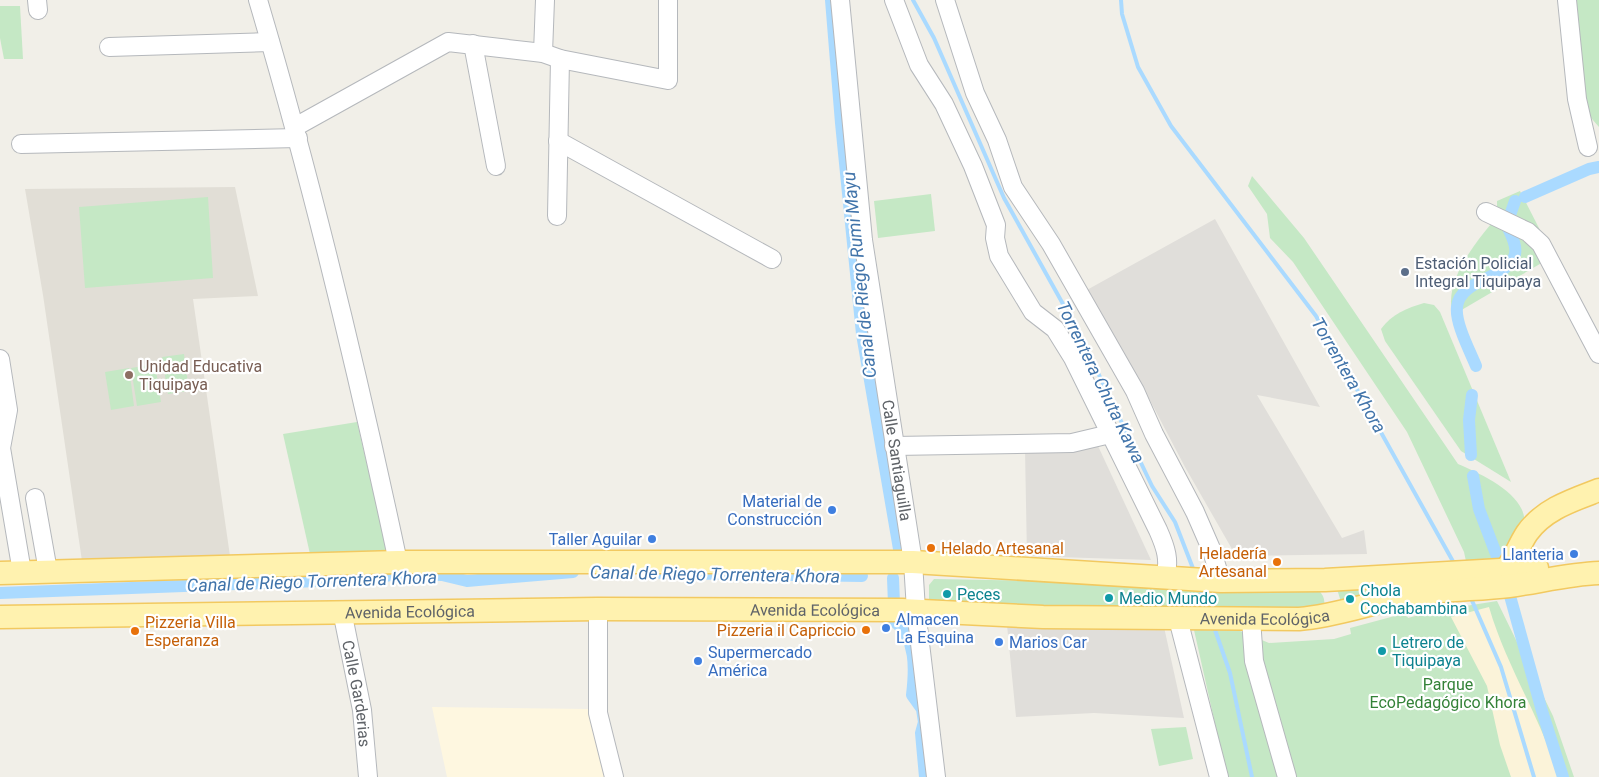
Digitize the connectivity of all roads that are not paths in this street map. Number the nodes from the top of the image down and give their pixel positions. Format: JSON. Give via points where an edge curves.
{"nodes":[{"id":1,"x":258,"y":0,"type":"edge"},
{"id":2,"x":546,"y":0,"type":"edge"},
{"id":3,"x":668,"y":0,"type":"edge"},
{"id":4,"x":840,"y":0,"type":"edge"},
{"id":5,"x":894,"y":0,"type":"edge"},
{"id":6,"x":944,"y":0,"type":"edge"},
{"id":7,"x":1567,"y":0,"type":"edge"},
{"id":8,"x":270,"y":42,"type":"junction"},
{"id":9,"x":473,"y":44,"type":"junction"},
{"id":10,"x":109,"y":47,"type":"dead end"},
{"id":11,"x":543,"y":53,"type":"junction"},
{"id":12,"x":560,"y":59,"type":"junction"},
{"id":13,"x":296,"y":132,"type":"junction"},
{"id":14,"x":558,"y":141,"type":"junction"},
{"id":15,"x":21,"y":144,"type":"dead end"},
{"id":16,"x":1588,"y":147,"type":"dead end"},
{"id":17,"x":496,"y":166,"type":"dead end"},
{"id":18,"x":1486,"y":212,"type":"dead end"},
{"id":19,"x":557,"y":216,"type":"dead end"},
{"id":20,"x":772,"y":259,"type":"dead end"},
{"id":21,"x":1599,"y":354,"type":"edge"},
{"id":22,"x":0,"y":360,"type":"edge"},
{"id":23,"x":1110,"y":434,"type":"junction"},
{"id":24,"x":894,"y":446,"type":"junction"},
{"id":25,"x":1599,"y":490,"type":"edge"},
{"id":26,"x":35,"y":498,"type":"dead end"},
{"id":27,"x":398,"y":562,"type":"junction"},
{"id":28,"x":913,"y":562,"type":"junction"},
{"id":29,"x":1508,"y":570,"type":"junction"},
{"id":30,"x":48,"y":571,"type":"junction"},
{"id":31,"x":22,"y":572,"type":"junction"},
{"id":32,"x":0,"y":573,"type":"edge"},
{"id":33,"x":1588,"y":573,"type":"edge"},
{"id":34,"x":1171,"y":579,"type":"junction"},
{"id":35,"x":1325,"y":580,"type":"junction"},
{"id":36,"x":1218,"y":581,"type":"junction"},
{"id":37,"x":1480,"y":582,"type":"junction"},
{"id":38,"x":1436,"y":583,"type":"junction"},
{"id":39,"x":598,"y":609,"type":"junction"},
{"id":40,"x":916,"y":610,"type":"junction"},
{"id":41,"x":342,"y":611,"type":"junction"},
{"id":42,"x":0,"y":617,"type":"edge"},
{"id":43,"x":1327,"y":617,"type":"junction"},
{"id":44,"x":1185,"y":619,"type":"junction"},
{"id":45,"x":1240,"y":619,"type":"junction"},
{"id":46,"x":368,"y":777,"type":"edge"},
{"id":47,"x":614,"y":777,"type":"edge"},
{"id":48,"x":936,"y":777,"type":"edge"},
{"id":49,"x":1219,"y":777,"type":"edge"},
{"id":50,"x":1287,"y":777,"type":"edge"}],
"edges":[{"from":1,"to":8,"type":"street"},
{"from":2,"to":11,"type":"street"},
{"from":3,"to":12,"type":"street","via":[[668,80]]},
{"from":4,"to":24,"type":"street","name":"Calle Santiaguilla","via":[[862,240]]},
{"from":5,"to":23,"type":"street","via":[[919,65],[944,104],[973,166],[996,225],[999,256],[1033,312],[1056,330]]},
{"from":6,"to":36,"type":"street","via":[[975,93],[997,140],[1013,187],[1051,244],[1135,391],[1195,512],[1212,551]]},
{"from":7,"to":16,"type":"street","via":[[1578,98]]},
{"from":8,"to":10,"type":"street"},
{"from":8,"to":13,"type":"street"},
{"from":9,"to":11,"type":"street"},
{"from":9,"to":13,"type":"street","via":[[448,42]]},
{"from":9,"to":17,"type":"street"},
{"from":11,"to":12,"type":"street"},
{"from":12,"to":14,"type":"street"},
{"from":13,"to":15,"type":"street"},
{"from":13,"to":27,"type":"street","via":[[368,422]]},
{"from":14,"to":19,"type":"street"},
{"from":14,"to":20,"type":"street"},
{"from":18,"to":21,"type":"street","via":[[1528,232],[1541,244]]},
{"from":22,"to":31,"type":"street","via":[[8,410],[1,448]]},
{"from":23,"to":24,"type":"street","via":[[1072,443]]},
{"from":23,"to":34,"type":"street","via":[[1168,553]]},
{"from":24,"to":28,"type":"street","name":"Calle Santiaguilla"},
{"from":25,"to":29,"type":"main road","via":[[1551,510],[1527,533]]},
{"from":26,"to":30,"type":"street"},
{"from":27,"to":28,"type":"main road","name":"Avenida Ecológica"},
{"from":27,"to":30,"type":"main road","name":"Avenida Ecológica"},
{"from":28,"to":34,"type":"main road","name":"Avenida Ecológica"},
{"from":28,"to":40,"type":"street","name":"Calle Santiaguilla"},
{"from":29,"to":33,"type":"main road","name":"Avenida Ecológica","via":[[1552,568]]},
{"from":29,"to":37,"type":"main road"},
{"from":30,"to":31,"type":"main road","name":"Avenida Ecológica"},
{"from":31,"to":32,"type":"main road","name":"Avenida Ecológica"},
{"from":33,"to":37,"type":"main road","name":"Avenida Ecológica","via":[[1555,579]]},
{"from":34,"to":36,"type":"main road","name":"Avenida Ecológica"},
{"from":35,"to":36,"type":"main road","name":"Avenida Ecológica"},
{"from":35,"to":38,"type":"main road","name":"Avenida Ecológica"},
{"from":35,"to":43,"type":"main road","via":[[1333,597]]},
{"from":37,"to":38,"type":"main road","name":"Avenida Ecológica"},
{"from":38,"to":43,"type":"main road","name":"Avenida Ecológica","via":[[1404,596]]},
{"from":39,"to":40,"type":"main road","name":"Avenida Ecológica"},
{"from":39,"to":41,"type":"main road","name":"Avenida Ecológica"},
{"from":39,"to":47,"type":"street","via":[[598,713]]},
{"from":40,"to":44,"type":"main road","name":"Avenida Ecológica","via":[[1043,617]]},
{"from":40,"to":48,"type":"street","name":"Calle Santiaguilla"},
{"from":41,"to":42,"type":"main road","name":"Avenida Ecológica"},
{"from":41,"to":46,"type":"street","name":"Calle Garderias","via":[[362,710]]},
{"from":43,"to":45,"type":"main road","name":"Avenida Ecológica"},
{"from":44,"to":45,"type":"main road","name":"Avenida Ecológica"},
{"from":44,"to":49,"type":"street"},
{"from":45,"to":50,"type":"street"}]}
